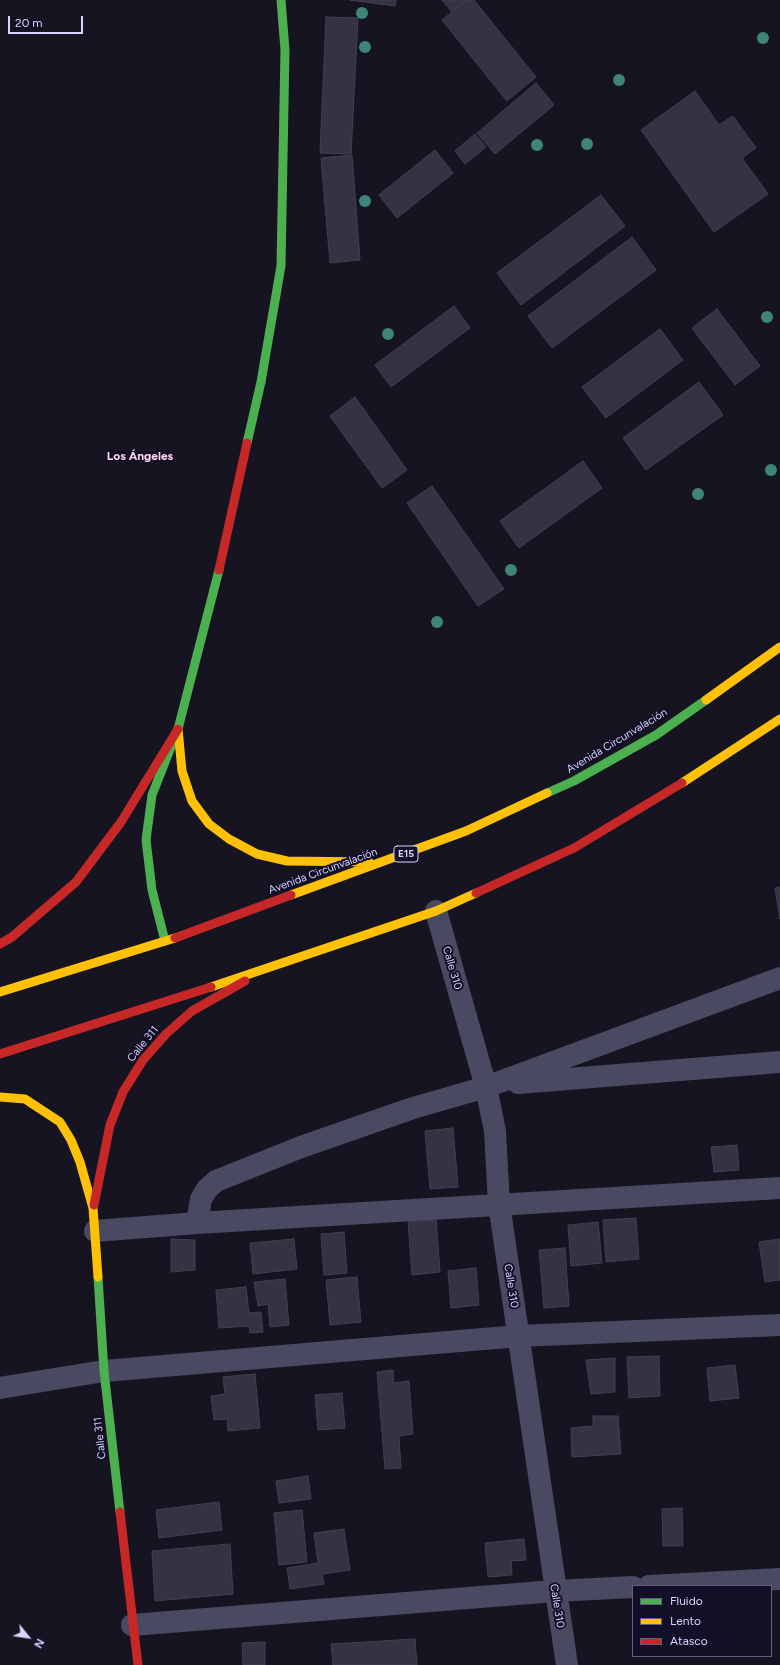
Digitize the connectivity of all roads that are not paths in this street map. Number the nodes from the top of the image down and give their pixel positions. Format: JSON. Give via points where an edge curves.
{"nodes":[{"id":1,"x":281,"y":0,"type":"edge"},
{"id":2,"x":780,"y":647,"type":"edge"},
{"id":3,"x":780,"y":719,"type":"edge"},
{"id":4,"x":178,"y":729,"type":"junction"},
{"id":5,"x":384,"y":862,"type":"junction"},
{"id":6,"x":436,"y":911,"type":"junction"},
{"id":7,"x":165,"y":942,"type":"junction"},
{"id":8,"x":0,"y":944,"type":"edge"},
{"id":9,"x":269,"y":968,"type":"junction"},
{"id":10,"x":780,"y":978,"type":"edge"},
{"id":11,"x":0,"y":992,"type":"edge"},
{"id":12,"x":0,"y":1054,"type":"edge"},
{"id":13,"x":780,"y":1062,"type":"edge"},
{"id":14,"x":486,"y":1087,"type":"junction"},
{"id":15,"x":0,"y":1097,"type":"edge"},
{"id":16,"x":780,"y":1188,"type":"edge"},
{"id":17,"x":499,"y":1204,"type":"junction"},
{"id":18,"x":93,"y":1208,"type":"junction"},
{"id":19,"x":197,"y":1223,"type":"junction"},
{"id":20,"x":95,"y":1231,"type":"junction"},
{"id":21,"x":780,"y":1325,"type":"edge"},
{"id":22,"x":519,"y":1336,"type":"junction"},
{"id":23,"x":104,"y":1371,"type":"junction"},
{"id":24,"x":0,"y":1388,"type":"edge"},
{"id":25,"x":780,"y":1579,"type":"edge"},
{"id":26,"x":668,"y":1585,"type":"edge"},
{"id":27,"x":632,"y":1587,"type":"edge"},
{"id":28,"x":555,"y":1591,"type":"junction"},
{"id":29,"x":132,"y":1624,"type":"junction"},
{"id":30,"x":138,"y":1665,"type":"edge"},
{"id":31,"x":567,"y":1665,"type":"edge"}],
"edges":[{"from":1,"to":4,"type":"main road","via":[[285,50],[281,266],[261,382],[210,609]]},
{"from":2,"to":5,"type":"main road","name":"Avenida Circunvalación","number":"E15","via":[[656,735],[574,781],[466,831]]},
{"from":3,"to":6,"type":"main road","via":[[656,800],[574,848]]},
{"from":4,"to":5,"type":"main road","via":[[182,771],[192,801],[209,824],[229,839],[257,854],[288,861]]},
{"from":4,"to":7,"type":"main road","via":[[152,795],[146,840],[152,890]]},
{"from":4,"to":8,"type":"main road","via":[[121,822],[76,882],[12,937]]},
{"from":5,"to":7,"type":"main road","name":"Avenida Circunvalación","number":"E15"},
{"from":6,"to":9,"type":"main road"},
{"from":6,"to":14,"type":"street","name":"Calle 310"},
{"from":7,"to":11,"type":"main road","name":"Avenida Circunvalación","number":"E15"},
{"from":9,"to":12,"type":"main road"},
{"from":9,"to":18,"type":"main road","name":"Calle 311","via":[[192,1011],[166,1034],[143,1060],[123,1092],[110,1125]]},
{"from":10,"to":14,"type":"street"},
{"from":13,"to":14,"type":"street"},
{"from":14,"to":17,"type":"street","name":"Calle 310","via":[[495,1131]]},
{"from":14,"to":19,"type":"street","via":[[412,1108],[301,1147],[216,1181],[201,1199]]},
{"from":15,"to":18,"type":"main road","name":"Calle 311","via":[[25,1099],[60,1122],[80,1162]]},
{"from":16,"to":17,"type":"street"},
{"from":17,"to":19,"type":"street"},
{"from":17,"to":22,"type":"street","name":"Calle 310"},
{"from":18,"to":20,"type":"main road","name":"Calle 311"},
{"from":19,"to":20,"type":"street"},
{"from":20,"to":23,"type":"main road","name":"Calle 311"},
{"from":21,"to":22,"type":"street"},
{"from":22,"to":23,"type":"street"},
{"from":22,"to":28,"type":"street","name":"Calle 310"},
{"from":23,"to":24,"type":"street"},
{"from":23,"to":29,"type":"main road","name":"Calle 311"},
{"from":25,"to":26,"type":"street"},
{"from":27,"to":28,"type":"street"},
{"from":28,"to":29,"type":"street"},
{"from":28,"to":31,"type":"street","name":"Calle 310"},
{"from":29,"to":30,"type":"main road","name":"Calle 311"}]}
